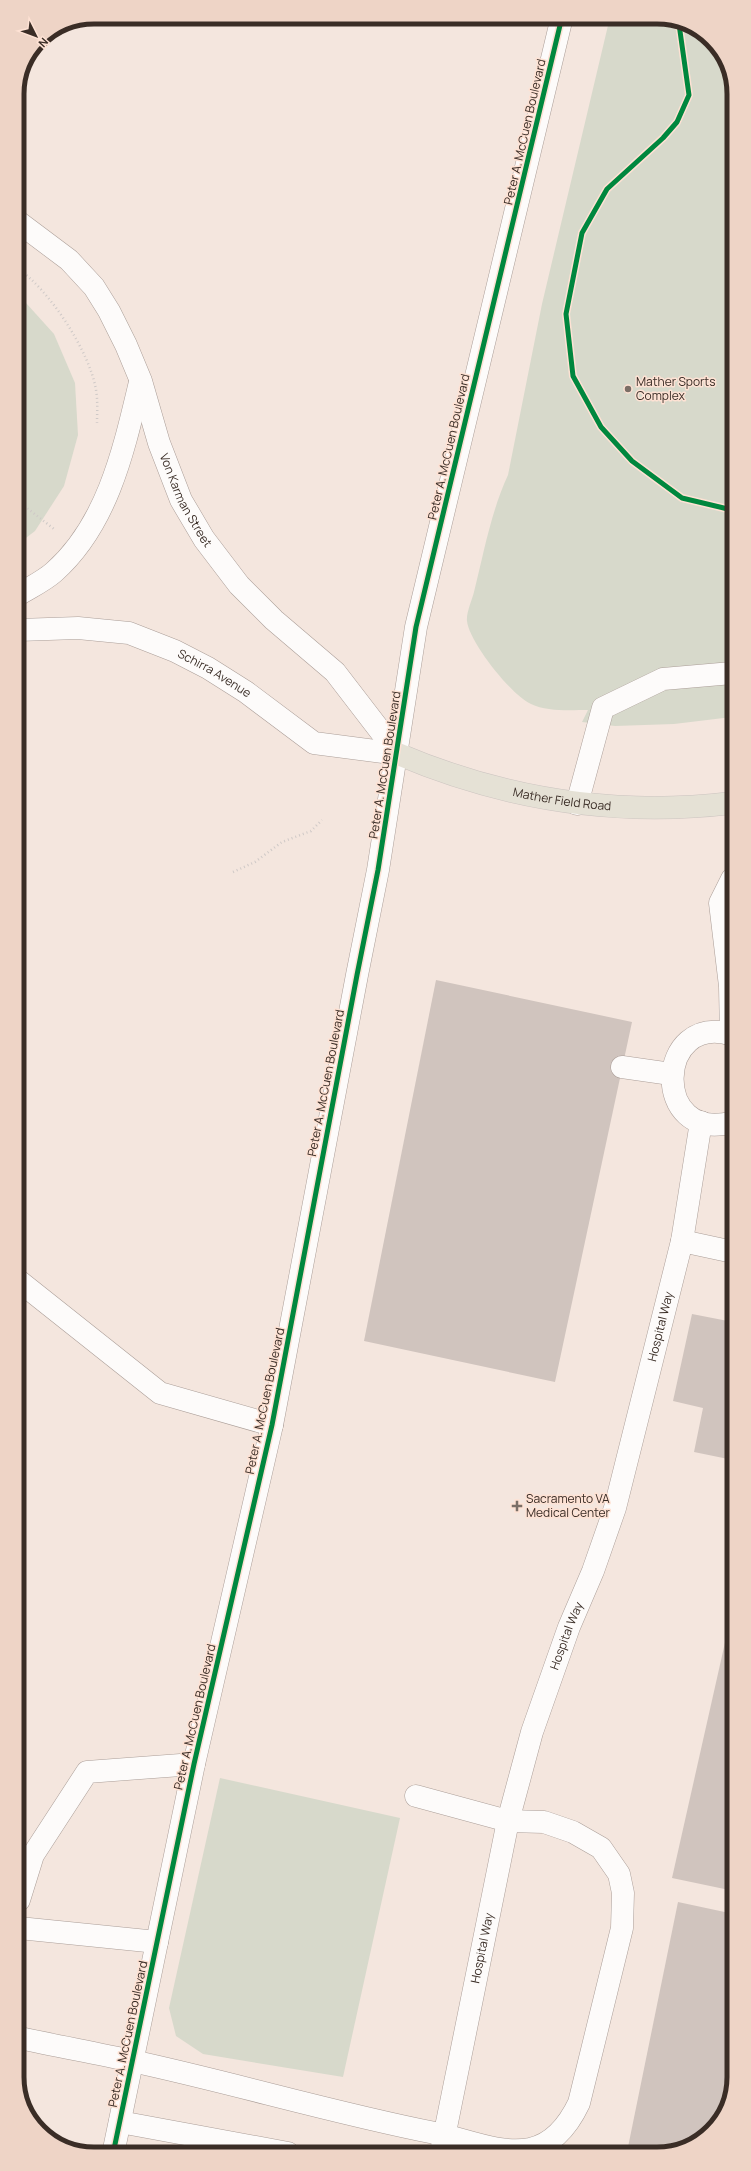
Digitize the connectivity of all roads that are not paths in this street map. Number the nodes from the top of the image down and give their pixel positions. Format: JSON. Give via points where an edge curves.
{"nodes":[{"id":1,"x":560,"y":24,"type":"edge"},
{"id":2,"x":24,"y":226,"type":"edge"},
{"id":3,"x":141,"y":380,"type":"junction"},
{"id":4,"x":24,"y":591,"type":"edge"},
{"id":5,"x":24,"y":630,"type":"edge"},
{"id":6,"x":727,"y":673,"type":"edge"},
{"id":7,"x":398,"y":754,"type":"junction"},
{"id":8,"x":577,"y":804,"type":"junction"},
{"id":9,"x":727,"y":804,"type":"edge"},
{"id":10,"x":727,"y":889,"type":"edge"},
{"id":11,"x":727,"y":961,"type":"edge"},
{"id":12,"x":727,"y":1033,"type":"edge"},
{"id":13,"x":622,"y":1067,"type":"dead end"},
{"id":14,"x":671,"y":1074,"type":"junction"},
{"id":15,"x":700,"y":1122,"type":"junction"},
{"id":16,"x":727,"y":1123,"type":"edge"},
{"id":17,"x":682,"y":1241,"type":"junction"},
{"id":18,"x":727,"y":1251,"type":"edge"},
{"id":19,"x":24,"y":1285,"type":"edge"},
{"id":20,"x":272,"y":1425,"type":"junction"},
{"id":21,"x":194,"y":1764,"type":"junction"},
{"id":22,"x":416,"y":1796,"type":"dead end"},
{"id":23,"x":508,"y":1821,"type":"junction"},
{"id":24,"x":24,"y":1883,"type":"edge"},
{"id":25,"x":24,"y":1928,"type":"edge"},
{"id":26,"x":157,"y":1942,"type":"junction"},
{"id":27,"x":24,"y":2039,"type":"edge"},
{"id":28,"x":133,"y":2061,"type":"junction"},
{"id":29,"x":120,"y":2122,"type":"junction"},
{"id":30,"x":442,"y":2143,"type":"edge"},
{"id":31,"x":115,"y":2147,"type":"edge"},
{"id":32,"x":255,"y":2147,"type":"edge"},
{"id":33,"x":483,"y":2147,"type":"edge"},
{"id":34,"x":534,"y":2147,"type":"edge"}],
"edges":[{"from":1,"to":7,"type":"street","name":"Peter A. McCuen Boulevard","via":[[416,627]]},
{"from":2,"to":3,"type":"street","name":"Von Karman Street","via":[[68,260],[94,287],[109,311]]},
{"from":3,"to":4,"type":"street","via":[[124,446],[102,507],[81,542],[54,573]]},
{"from":3,"to":7,"type":"street","name":"Von Karman Street","via":[[159,443],[181,500],[204,539],[239,584],[274,620],[335,672]]},
{"from":5,"to":7,"type":"street","name":"Schirra Avenue","via":[[78,628],[129,633],[175,651],[208,668],[246,692],[314,743]]},
{"from":6,"to":8,"type":"street","via":[[663,679],[603,708]]},
{"from":7,"to":8,"type":"main road","name":"Mather Field Road","via":[[429,768],[516,794]]},
{"from":7,"to":20,"type":"street","name":"Peter A. McCuen Boulevard"},
{"from":8,"to":9,"type":"main road","name":"Mather Field Road","via":[[699,807]]},
{"from":10,"to":11,"type":"street","via":[[720,902]]},
{"from":12,"to":14,"type":"street","via":[[709,1033],[695,1038],[683,1047],[674,1060]]},
{"from":13,"to":14,"type":"street"},
{"from":14,"to":15,"type":"street","via":[[672,1090],[678,1103],[688,1115]]},
{"from":15,"to":16,"type":"street","via":[[716,1125]]},
{"from":15,"to":17,"type":"street","name":"Hospital Way"},
{"from":17,"to":18,"type":"street"},
{"from":17,"to":23,"type":"street","name":"Hospital Way","via":[[615,1508],[532,1732]]},
{"from":19,"to":20,"type":"street","via":[[160,1393]]},
{"from":20,"to":21,"type":"street","name":"Peter A. McCuen Boulevard"},
{"from":21,"to":24,"type":"street","via":[[87,1772],[32,1855]]},
{"from":21,"to":26,"type":"street","name":"Peter A. McCuen Boulevard"},
{"from":22,"to":23,"type":"street"},
{"from":23,"to":30,"type":"street","name":"Hospital Way"},
{"from":23,"to":34,"type":"street","via":[[544,1822],[573,1832],[602,1848],[619,1874],[623,1892],[622,1928],[579,2103],[572,2119],[554,2138]]},
{"from":25,"to":26,"type":"street"},
{"from":26,"to":28,"type":"street","name":"Peter A. McCuen Boulevard"},
{"from":27,"to":28,"type":"street"},
{"from":28,"to":29,"type":"street","name":"Peter A. McCuen Boulevard"},
{"from":28,"to":30,"type":"street","via":[[374,2121]]},
{"from":29,"to":31,"type":"street","name":"Peter A. McCuen Boulevard"},
{"from":29,"to":32,"type":"street"},
{"from":30,"to":33,"type":"street"}]}
